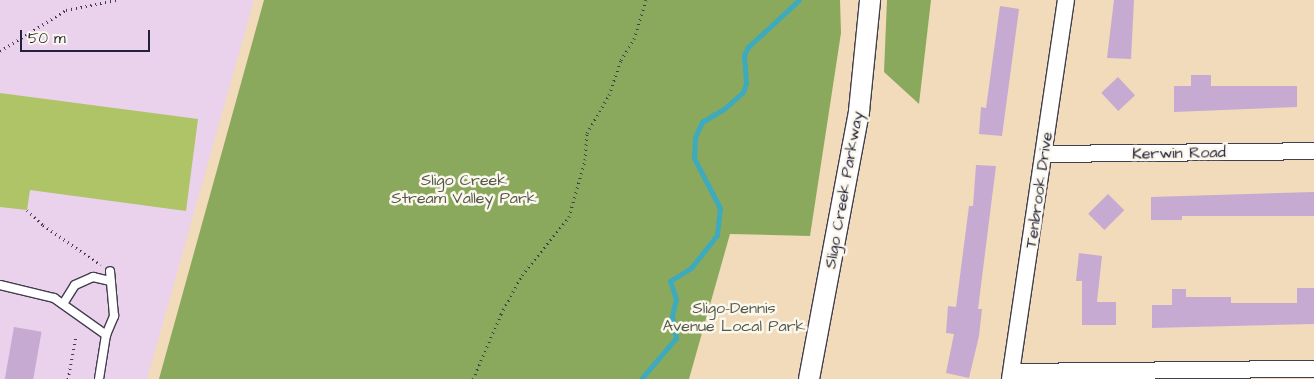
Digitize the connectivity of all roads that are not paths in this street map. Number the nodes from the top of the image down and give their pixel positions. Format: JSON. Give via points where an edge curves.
{"nodes":[{"id":1,"x":870,"y":0,"type":"edge"},
{"id":2,"x":1066,"y":0,"type":"edge"},
{"id":3,"x":1314,"y":152,"type":"edge"},
{"id":4,"x":1044,"y":154,"type":"junction"},
{"id":5,"x":110,"y":271,"type":"road end"},
{"id":6,"x":111,"y":281,"type":"junction"},
{"id":7,"x":0,"y":285,"type":"edge"},
{"id":8,"x":63,"y":304,"type":"junction"},
{"id":9,"x":106,"y":335,"type":"junction"},
{"id":10,"x":1314,"y":369,"type":"edge"},
{"id":11,"x":1011,"y":375,"type":"edge"},
{"id":12,"x":99,"y":379,"type":"edge"},
{"id":13,"x":810,"y":379,"type":"edge"}],
"edges":[{"from":1,"to":13,"type":"street","name":"Sligo Creek Parkway","via":[[859,112]]},
{"from":2,"to":4,"type":"street","name":"Tenbrook Drive"},
{"from":3,"to":4,"type":"street","name":"Kerwin Road"},
{"from":4,"to":11,"type":"street","name":"Tenbrook Drive"},
{"from":5,"to":6,"type":"lane"},
{"from":6,"to":8,"type":"lane","via":[[93,277],[75,285]]},
{"from":6,"to":9,"type":"lane","via":[[114,316]]},
{"from":7,"to":8,"type":"lane","via":[[54,298]]},
{"from":8,"to":9,"type":"lane"},
{"from":9,"to":12,"type":"lane"},
{"from":10,"to":11,"type":"street"}]}
